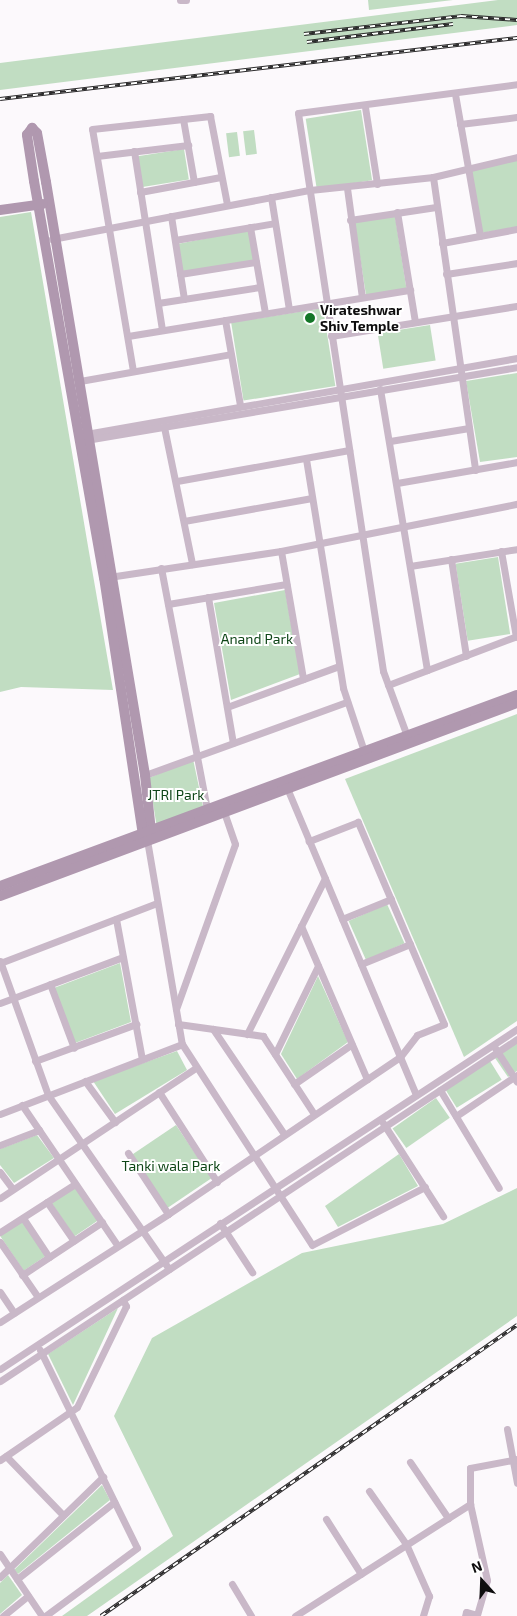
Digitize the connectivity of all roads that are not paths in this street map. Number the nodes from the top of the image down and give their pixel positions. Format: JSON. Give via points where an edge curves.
{"nodes":[{"id":1,"x":180,"y":0,"type":"edge"},
{"id":2,"x":186,"y":0,"type":"edge"},
{"id":3,"x":517,"y":84,"type":"edge"},
{"id":4,"x":455,"y":94,"type":"junction"},
{"id":5,"x":365,"y":106,"type":"junction"},
{"id":6,"x":517,"y":118,"type":"edge"},
{"id":7,"x":183,"y":119,"type":"junction"},
{"id":8,"x":460,"y":124,"type":"junction"},
{"id":9,"x":188,"y":144,"type":"junction"},
{"id":10,"x":134,"y":151,"type":"junction"},
{"id":11,"x":97,"y":156,"type":"junction"},
{"id":12,"x":517,"y":157,"type":"edge"},
{"id":13,"x":468,"y":166,"type":"junction"},
{"id":14,"x":222,"y":177,"type":"junction"},
{"id":15,"x":432,"y":177,"type":"junction"},
{"id":16,"x":194,"y":182,"type":"junction"},
{"id":17,"x":377,"y":184,"type":"junction"},
{"id":18,"x":347,"y":188,"type":"junction"},
{"id":19,"x":310,"y":190,"type":"junction"},
{"id":20,"x":140,"y":192,"type":"junction"},
{"id":21,"x":271,"y":197,"type":"junction"},
{"id":22,"x":38,"y":204,"type":"junction"},
{"id":23,"x":50,"y":204,"type":"junction"},
{"id":24,"x":227,"y":204,"type":"junction"},
{"id":25,"x":436,"y":207,"type":"junction"},
{"id":26,"x":0,"y":210,"type":"edge"},
{"id":27,"x":397,"y":212,"type":"junction"},
{"id":28,"x":171,"y":216,"type":"junction"},
{"id":29,"x":350,"y":220,"type":"junction"},
{"id":30,"x":145,"y":221,"type":"junction"},
{"id":31,"x":275,"y":223,"type":"junction"},
{"id":32,"x":250,"y":227,"type":"junction"},
{"id":33,"x":110,"y":228,"type":"junction"},
{"id":34,"x":517,"y":229,"type":"edge"},
{"id":35,"x":480,"y":236,"type":"junction"},
{"id":36,"x":56,"y":238,"type":"junction"},
{"id":37,"x":44,"y":240,"type":"junction"},
{"id":38,"x":175,"y":240,"type":"junction"},
{"id":39,"x":442,"y":243,"type":"junction"},
{"id":40,"x":256,"y":262,"type":"junction"},
{"id":41,"x":517,"y":263,"type":"edge"},
{"id":42,"x":180,"y":274,"type":"junction"},
{"id":43,"x":446,"y":274,"type":"junction"},
{"id":44,"x":260,"y":287,"type":"junction"},
{"id":45,"x":410,"y":290,"type":"junction"},
{"id":46,"x":362,"y":297,"type":"junction"},
{"id":47,"x":184,"y":299,"type":"junction"},
{"id":48,"x":158,"y":303,"type":"junction"},
{"id":49,"x":326,"y":303,"type":"junction"},
{"id":50,"x":517,"y":306,"type":"edge"},
{"id":51,"x":289,"y":309,"type":"junction"},
{"id":52,"x":265,"y":313,"type":"junction"},
{"id":53,"x":452,"y":316,"type":"junction"},
{"id":54,"x":225,"y":320,"type":"junction"},
{"id":55,"x":415,"y":322,"type":"junction"},
{"id":56,"x":162,"y":330,"type":"junction"},
{"id":57,"x":128,"y":336,"type":"junction"},
{"id":58,"x":331,"y":336,"type":"junction"},
{"id":59,"x":231,"y":354,"type":"junction"},
{"id":60,"x":517,"y":358,"type":"edge"},
{"id":61,"x":517,"y":367,"type":"edge"},
{"id":62,"x":460,"y":368,"type":"junction"},
{"id":63,"x":133,"y":371,"type":"junction"},
{"id":64,"x":461,"y":376,"type":"junction"},
{"id":65,"x":80,"y":381,"type":"junction"},
{"id":66,"x":338,"y":388,"type":"junction"},
{"id":67,"x":380,"y":389,"type":"junction"},
{"id":68,"x":287,"y":397,"type":"junction"},
{"id":69,"x":340,"y":397,"type":"junction"},
{"id":70,"x":302,"y":404,"type":"junction"},
{"id":71,"x":240,"y":405,"type":"junction"},
{"id":72,"x":164,"y":427,"type":"junction"},
{"id":73,"x":469,"y":428,"type":"junction"},
{"id":74,"x":86,"y":437,"type":"junction"},
{"id":75,"x":390,"y":441,"type":"junction"},
{"id":76,"x":349,"y":450,"type":"junction"},
{"id":77,"x":306,"y":459,"type":"junction"},
{"id":78,"x":517,"y":462,"type":"edge"},
{"id":79,"x":475,"y":470,"type":"junction"},
{"id":80,"x":177,"y":481,"type":"junction"},
{"id":81,"x":397,"y":483,"type":"junction"},
{"id":82,"x":312,"y":498,"type":"junction"},
{"id":83,"x":517,"y":504,"type":"edge"},
{"id":84,"x":184,"y":521,"type":"junction"},
{"id":85,"x":404,"y":524,"type":"junction"},
{"id":86,"x":363,"y":536,"type":"junction"},
{"id":87,"x":320,"y":543,"type":"junction"},
{"id":88,"x":517,"y":549,"type":"edge"},
{"id":89,"x":281,"y":550,"type":"junction"},
{"id":90,"x":501,"y":551,"type":"junction"},
{"id":91,"x":451,"y":559,"type":"junction"},
{"id":92,"x":192,"y":564,"type":"junction"},
{"id":93,"x":410,"y":566,"type":"junction"},
{"id":94,"x":161,"y":568,"type":"junction"},
{"id":95,"x":108,"y":577,"type":"junction"},
{"id":96,"x":286,"y":584,"type":"junction"},
{"id":97,"x":208,"y":598,"type":"junction"},
{"id":98,"x":168,"y":604,"type":"junction"},
{"id":99,"x":516,"y":637,"type":"edge"},
{"id":100,"x":466,"y":656,"type":"junction"},
{"id":101,"x":339,"y":666,"type":"junction"},
{"id":102,"x":427,"y":670,"type":"junction"},
{"id":103,"x":303,"y":679,"type":"junction"},
{"id":104,"x":388,"y":685,"type":"junction"},
{"id":105,"x":517,"y":695,"type":"edge"},
{"id":106,"x":348,"y":702,"type":"junction"},
{"id":107,"x":517,"y":703,"type":"edge"},
{"id":108,"x":226,"y":707,"type":"junction"},
{"id":109,"x":407,"y":736,"type":"junction"},
{"id":110,"x":232,"y":743,"type":"junction"},
{"id":111,"x":364,"y":752,"type":"junction"},
{"id":112,"x":194,"y":756,"type":"junction"},
{"id":113,"x":145,"y":775,"type":"junction"},
{"id":114,"x":287,"y":788,"type":"junction"},
{"id":115,"x":207,"y":809,"type":"junction"},
{"id":116,"x":224,"y":812,"type":"junction"},
{"id":117,"x":147,"y":835,"type":"junction"},
{"id":118,"x":309,"y":841,"type":"junction"},
{"id":119,"x":325,"y":878,"type":"junction"},
{"id":120,"x":0,"y":886,"type":"edge"},
{"id":121,"x":0,"y":896,"type":"edge"},
{"id":122,"x":391,"y":899,"type":"junction"},
{"id":123,"x":157,"y":903,"type":"junction"},
{"id":124,"x":116,"y":919,"type":"junction"},
{"id":125,"x":342,"y":919,"type":"junction"},
{"id":126,"x":301,"y":926,"type":"junction"},
{"id":127,"x":410,"y":944,"type":"junction"},
{"id":128,"x":123,"y":957,"type":"junction"},
{"id":129,"x":0,"y":962,"type":"edge"},
{"id":130,"x":361,"y":964,"type":"junction"},
{"id":131,"x":318,"y":966,"type":"junction"},
{"id":132,"x":50,"y":984,"type":"junction"},
{"id":133,"x":14,"y":998,"type":"junction"},
{"id":134,"x":0,"y":1003,"type":"edge"},
{"id":135,"x":176,"y":1009,"type":"junction"},
{"id":136,"x":136,"y":1024,"type":"junction"},
{"id":137,"x":178,"y":1024,"type":"junction"},
{"id":138,"x":213,"y":1029,"type":"junction"},
{"id":139,"x":517,"y":1029,"type":"edge"},
{"id":140,"x":247,"y":1034,"type":"junction"},
{"id":141,"x":517,"y":1039,"type":"edge"},
{"id":142,"x":182,"y":1044,"type":"junction"},
{"id":143,"x":352,"y":1044,"type":"junction"},
{"id":144,"x":493,"y":1045,"type":"junction"},
{"id":145,"x":74,"y":1048,"type":"junction"},
{"id":146,"x":498,"y":1052,"type":"junction"},
{"id":147,"x":275,"y":1054,"type":"junction"},
{"id":148,"x":400,"y":1057,"type":"junction"},
{"id":149,"x":142,"y":1059,"type":"junction"},
{"id":150,"x":35,"y":1060,"type":"junction"},
{"id":151,"x":196,"y":1068,"type":"junction"},
{"id":152,"x":516,"y":1078,"type":"edge"},
{"id":153,"x":367,"y":1079,"type":"junction"},
{"id":154,"x":86,"y":1081,"type":"junction"},
{"id":155,"x":294,"y":1084,"type":"junction"},
{"id":156,"x":440,"y":1090,"type":"junction"},
{"id":157,"x":160,"y":1092,"type":"junction"},
{"id":158,"x":48,"y":1095,"type":"junction"},
{"id":159,"x":416,"y":1095,"type":"junction"},
{"id":160,"x":22,"y":1105,"type":"junction"},
{"id":161,"x":0,"y":1114,"type":"edge"},
{"id":162,"x":314,"y":1114,"type":"junction"},
{"id":163,"x":456,"y":1116,"type":"junction"},
{"id":164,"x":380,"y":1118,"type":"junction"},
{"id":165,"x":115,"y":1122,"type":"junction"},
{"id":166,"x":385,"y":1126,"type":"junction"},
{"id":167,"x":39,"y":1130,"type":"junction"},
{"id":168,"x":284,"y":1134,"type":"junction"},
{"id":169,"x":81,"y":1144,"type":"junction"},
{"id":170,"x":0,"y":1145,"type":"edge"},
{"id":171,"x":128,"y":1153,"type":"dead end"},
{"id":172,"x":254,"y":1157,"type":"junction"},
{"id":173,"x":58,"y":1159,"type":"junction"},
{"id":174,"x":0,"y":1172,"type":"edge"},
{"id":175,"x":217,"y":1182,"type":"junction"},
{"id":176,"x":75,"y":1184,"type":"junction"},
{"id":177,"x":274,"y":1188,"type":"junction"},
{"id":178,"x":425,"y":1188,"type":"junction"},
{"id":179,"x":499,"y":1188,"type":"dead end"},
{"id":180,"x":13,"y":1189,"type":"junction"},
{"id":181,"x":280,"y":1196,"type":"junction"},
{"id":182,"x":0,"y":1198,"type":"edge"},
{"id":183,"x":47,"y":1202,"type":"junction"},
{"id":184,"x":168,"y":1214,"type":"junction"},
{"id":185,"x":444,"y":1216,"type":"dead end"},
{"id":186,"x":23,"y":1218,"type":"junction"},
{"id":187,"x":102,"y":1222,"type":"junction"},
{"id":188,"x":220,"y":1223,"type":"junction"},
{"id":189,"x":0,"y":1232,"type":"edge"},
{"id":190,"x":140,"y":1232,"type":"junction"},
{"id":191,"x":226,"y":1232,"type":"junction"},
{"id":192,"x":74,"y":1241,"type":"junction"},
{"id":193,"x":0,"y":1242,"type":"edge"},
{"id":194,"x":117,"y":1245,"type":"junction"},
{"id":195,"x":49,"y":1257,"type":"junction"},
{"id":196,"x":163,"y":1260,"type":"junction"},
{"id":197,"x":169,"y":1269,"type":"junction"},
{"id":198,"x":252,"y":1272,"type":"dead end"},
{"id":199,"x":22,"y":1275,"type":"junction"},
{"id":200,"x":0,"y":1292,"type":"edge"},
{"id":201,"x":38,"y":1297,"type":"junction"},
{"id":202,"x":123,"y":1300,"type":"junction"},
{"id":203,"x":14,"y":1313,"type":"junction"},
{"id":204,"x":0,"y":1322,"type":"edge"},
{"id":205,"x":37,"y":1344,"type":"junction"},
{"id":206,"x":42,"y":1354,"type":"junction"},
{"id":207,"x":0,"y":1369,"type":"edge"},
{"id":208,"x":0,"y":1381,"type":"edge"},
{"id":209,"x":71,"y":1413,"type":"junction"},
{"id":210,"x":507,"y":1429,"type":"dead end"},
{"id":211,"x":3,"y":1458,"type":"edge"},
{"id":212,"x":515,"y":1460,"type":"edge"},
{"id":213,"x":410,"y":1462,"type":"dead end"},
{"id":214,"x":102,"y":1478,"type":"junction"},
{"id":215,"x":517,"y":1483,"type":"edge"},
{"id":216,"x":369,"y":1491,"type":"dead end"},
{"id":217,"x":114,"y":1502,"type":"junction"},
{"id":218,"x":470,"y":1504,"type":"junction"},
{"id":219,"x":64,"y":1515,"type":"junction"},
{"id":220,"x":448,"y":1518,"type":"junction"},
{"id":221,"x":326,"y":1519,"type":"dead end"},
{"id":222,"x":406,"y":1545,"type":"junction"},
{"id":223,"x":0,"y":1554,"type":"edge"},
{"id":224,"x":9,"y":1568,"type":"junction"},
{"id":225,"x":361,"y":1574,"type":"junction"},
{"id":226,"x":0,"y":1577,"type":"edge"},
{"id":227,"x":17,"y":1579,"type":"junction"},
{"id":228,"x":232,"y":1584,"type":"dead end"},
{"id":229,"x":28,"y":1596,"type":"junction"},
{"id":230,"x":479,"y":1615,"type":"edge"},
{"id":231,"x":3,"y":1616,"type":"edge"},
{"id":232,"x":44,"y":1616,"type":"edge"},
{"id":233,"x":250,"y":1616,"type":"edge"},
{"id":234,"x":296,"y":1616,"type":"edge"},
{"id":235,"x":423,"y":1616,"type":"edge"},
{"id":236,"x":465,"y":1616,"type":"edge"}],
"edges":[{"from":1,"to":2,"type":"street"},
{"from":3,"to":4,"type":"street"},
{"from":4,"to":5,"type":"street"},
{"from":4,"to":8,"type":"street"},
{"from":5,"to":17,"type":"street"},
{"from":5,"to":19,"type":"street","via":[[298,113]]},
{"from":6,"to":8,"type":"street"},
{"from":7,"to":9,"type":"street"},
{"from":7,"to":11,"type":"street","via":[[92,129]]},
{"from":7,"to":14,"type":"street","via":[[210,116]]},
{"from":8,"to":13,"type":"street"},
{"from":9,"to":10,"type":"street"},
{"from":9,"to":16,"type":"street"},
{"from":10,"to":11,"type":"street"},
{"from":10,"to":20,"type":"street"},
{"from":11,"to":33,"type":"street"},
{"from":12,"to":13,"type":"street"},
{"from":13,"to":15,"type":"street"},
{"from":13,"to":35,"type":"street"},
{"from":14,"to":16,"type":"street"},
{"from":14,"to":24,"type":"street"},
{"from":15,"to":17,"type":"street"},
{"from":15,"to":25,"type":"street"},
{"from":16,"to":20,"type":"street"},
{"from":17,"to":18,"type":"street"},
{"from":18,"to":19,"type":"street"},
{"from":18,"to":29,"type":"street"},
{"from":19,"to":21,"type":"street"},
{"from":19,"to":49,"type":"street"},
{"from":20,"to":30,"type":"street"},
{"from":21,"to":24,"type":"street"},
{"from":21,"to":31,"type":"street"},
{"from":22,"to":23,"type":"street"},
{"from":22,"to":23,"type":"street","via":[[27,135],[32,128],[37,133]]},
{"from":22,"to":26,"type":"street"},
{"from":22,"to":37,"type":"street"},
{"from":23,"to":36,"type":"street"},
{"from":24,"to":28,"type":"street"},
{"from":25,"to":27,"type":"street"},
{"from":25,"to":39,"type":"street"},
{"from":27,"to":29,"type":"street"},
{"from":27,"to":45,"type":"street"},
{"from":28,"to":30,"type":"street"},
{"from":28,"to":38,"type":"street"},
{"from":29,"to":46,"type":"street"},
{"from":30,"to":33,"type":"street"},
{"from":30,"to":48,"type":"street"},
{"from":31,"to":32,"type":"street"},
{"from":31,"to":51,"type":"street"},
{"from":32,"to":38,"type":"street"},
{"from":32,"to":40,"type":"street"},
{"from":33,"to":36,"type":"street"},
{"from":33,"to":57,"type":"street"},
{"from":34,"to":35,"type":"street"},
{"from":35,"to":39,"type":"street"},
{"from":36,"to":37,"type":"street"},
{"from":36,"to":65,"type":"street"},
{"from":37,"to":74,"type":"street"},
{"from":38,"to":42,"type":"street"},
{"from":39,"to":43,"type":"street"},
{"from":40,"to":42,"type":"street"},
{"from":40,"to":44,"type":"street"},
{"from":41,"to":43,"type":"street"},
{"from":42,"to":47,"type":"street"},
{"from":43,"to":53,"type":"street"},
{"from":44,"to":47,"type":"street"},
{"from":44,"to":52,"type":"street"},
{"from":45,"to":46,"type":"street"},
{"from":45,"to":55,"type":"street"},
{"from":46,"to":49,"type":"street"},
{"from":47,"to":48,"type":"street"},
{"from":48,"to":56,"type":"street"},
{"from":49,"to":51,"type":"street"},
{"from":49,"to":58,"type":"street"},
{"from":50,"to":53,"type":"street"},
{"from":51,"to":52,"type":"street"},
{"from":52,"to":54,"type":"street"},
{"from":53,"to":55,"type":"street"},
{"from":53,"to":62,"type":"street"},
{"from":54,"to":56,"type":"street"},
{"from":54,"to":59,"type":"street"},
{"from":55,"to":58,"type":"street"},
{"from":56,"to":57,"type":"street"},
{"from":57,"to":63,"type":"street"},
{"from":58,"to":66,"type":"street"},
{"from":59,"to":63,"type":"street"},
{"from":59,"to":71,"type":"street"},
{"from":60,"to":62,"type":"street"},
{"from":61,"to":64,"type":"street"},
{"from":62,"to":64,"type":"street"},
{"from":62,"to":66,"type":"street"},
{"from":63,"to":65,"type":"street"},
{"from":64,"to":67,"type":"street"},
{"from":64,"to":73,"type":"street"},
{"from":65,"to":74,"type":"street"},
{"from":66,"to":68,"type":"street"},
{"from":66,"to":69,"type":"street"},
{"from":67,"to":69,"type":"street"},
{"from":67,"to":75,"type":"street"},
{"from":68,"to":70,"type":"street"},
{"from":68,"to":71,"type":"street"},
{"from":69,"to":70,"type":"street"},
{"from":69,"to":76,"type":"street"},
{"from":70,"to":72,"type":"street"},
{"from":71,"to":74,"type":"street"},
{"from":72,"to":74,"type":"street"},
{"from":72,"to":80,"type":"street"},
{"from":73,"to":75,"type":"street"},
{"from":73,"to":79,"type":"street"},
{"from":74,"to":95,"type":"street"},
{"from":75,"to":81,"type":"street"},
{"from":76,"to":77,"type":"street"},
{"from":76,"to":86,"type":"street"},
{"from":77,"to":80,"type":"street"},
{"from":77,"to":82,"type":"street"},
{"from":78,"to":79,"type":"street"},
{"from":79,"to":81,"type":"street"},
{"from":80,"to":84,"type":"street"},
{"from":81,"to":85,"type":"street"},
{"from":82,"to":84,"type":"street"},
{"from":82,"to":87,"type":"street"},
{"from":83,"to":85,"type":"street"},
{"from":84,"to":92,"type":"street"},
{"from":85,"to":86,"type":"street"},
{"from":85,"to":93,"type":"street"},
{"from":86,"to":87,"type":"street"},
{"from":86,"to":104,"type":"street"},
{"from":87,"to":89,"type":"street"},
{"from":87,"to":101,"type":"street"},
{"from":88,"to":90,"type":"street"},
{"from":89,"to":92,"type":"street"},
{"from":89,"to":96,"type":"street"},
{"from":90,"to":91,"type":"street"},
{"from":90,"to":99,"type":"street"},
{"from":91,"to":93,"type":"street"},
{"from":91,"to":100,"type":"street"},
{"from":92,"to":94,"type":"street"},
{"from":93,"to":102,"type":"street"},
{"from":94,"to":95,"type":"street"},
{"from":94,"to":98,"type":"street"},
{"from":95,"to":113,"type":"street"},
{"from":95,"to":117,"type":"street"},
{"from":96,"to":97,"type":"street"},
{"from":96,"to":103,"type":"street"},
{"from":97,"to":98,"type":"street"},
{"from":97,"to":108,"type":"street"},
{"from":98,"to":112,"type":"street"},
{"from":99,"to":100,"type":"street"},
{"from":100,"to":102,"type":"street"},
{"from":101,"to":103,"type":"street"},
{"from":101,"to":106,"type":"street"},
{"from":102,"to":104,"type":"street"},
{"from":103,"to":108,"type":"street"},
{"from":104,"to":109,"type":"street"},
{"from":105,"to":109,"type":"street"},
{"from":106,"to":110,"type":"street"},
{"from":106,"to":111,"type":"street"},
{"from":107,"to":114,"type":"street"},
{"from":108,"to":110,"type":"street"},
{"from":109,"to":111,"type":"street"},
{"from":110,"to":112,"type":"street"},
{"from":111,"to":115,"type":"street"},
{"from":112,"to":113,"type":"street"},
{"from":112,"to":115,"type":"street"},
{"from":113,"to":117,"type":"street"},
{"from":114,"to":116,"type":"street"},
{"from":114,"to":118,"type":"street"},
{"from":115,"to":117,"type":"street"},
{"from":116,"to":117,"type":"street"},
{"from":116,"to":135,"type":"street","via":[[235,844]]},
{"from":117,"to":120,"type":"street"},
{"from":117,"to":121,"type":"street"},
{"from":117,"to":123,"type":"street"},
{"from":118,"to":119,"type":"street"},
{"from":118,"to":122,"type":"street","via":[[358,822]]},
{"from":119,"to":125,"type":"street"},
{"from":119,"to":126,"type":"street"},
{"from":122,"to":125,"type":"street"},
{"from":122,"to":127,"type":"street"},
{"from":123,"to":124,"type":"street"},
{"from":123,"to":135,"type":"street"},
{"from":124,"to":128,"type":"street"},
{"from":124,"to":129,"type":"street"},
{"from":125,"to":130,"type":"street"},
{"from":126,"to":131,"type":"street"},
{"from":126,"to":140,"type":"street"},
{"from":127,"to":130,"type":"street"},
{"from":127,"to":148,"type":"street","via":[[444,1024],[417,1035]]},
{"from":128,"to":132,"type":"street"},
{"from":128,"to":136,"type":"street"},
{"from":129,"to":133,"type":"street"},
{"from":130,"to":148,"type":"street"},
{"from":131,"to":143,"type":"street"},
{"from":131,"to":147,"type":"street"},
{"from":132,"to":133,"type":"street"},
{"from":132,"to":145,"type":"street"},
{"from":133,"to":134,"type":"street"},
{"from":133,"to":150,"type":"street"},
{"from":135,"to":137,"type":"street"},
{"from":136,"to":145,"type":"street"},
{"from":136,"to":149,"type":"street"},
{"from":137,"to":138,"type":"street"},
{"from":137,"to":142,"type":"street"},
{"from":138,"to":140,"type":"street"},
{"from":138,"to":168,"type":"street"},
{"from":139,"to":144,"type":"street"},
{"from":140,"to":147,"type":"street","via":[[263,1036]]},
{"from":141,"to":146,"type":"street"},
{"from":142,"to":149,"type":"street"},
{"from":142,"to":151,"type":"street"},
{"from":143,"to":153,"type":"street"},
{"from":143,"to":155,"type":"street"},
{"from":144,"to":146,"type":"street"},
{"from":144,"to":159,"type":"street"},
{"from":145,"to":150,"type":"street"},
{"from":146,"to":152,"type":"street"},
{"from":146,"to":156,"type":"street"},
{"from":147,"to":155,"type":"street"},
{"from":148,"to":153,"type":"street"},
{"from":148,"to":159,"type":"street"},
{"from":149,"to":154,"type":"street"},
{"from":150,"to":158,"type":"street"},
{"from":151,"to":157,"type":"street"},
{"from":151,"to":172,"type":"street"},
{"from":152,"to":163,"type":"street"},
{"from":153,"to":162,"type":"street"},
{"from":154,"to":158,"type":"street"},
{"from":154,"to":165,"type":"street"},
{"from":155,"to":162,"type":"street"},
{"from":156,"to":163,"type":"street"},
{"from":156,"to":166,"type":"street"},
{"from":157,"to":165,"type":"street"},
{"from":157,"to":175,"type":"street"},
{"from":158,"to":160,"type":"street"},
{"from":158,"to":169,"type":"street"},
{"from":159,"to":164,"type":"street"},
{"from":160,"to":161,"type":"street"},
{"from":160,"to":167,"type":"street"},
{"from":162,"to":168,"type":"street"},
{"from":163,"to":179,"type":"street"},
{"from":164,"to":166,"type":"street"},
{"from":164,"to":177,"type":"street"},
{"from":165,"to":169,"type":"street"},
{"from":166,"to":178,"type":"street"},
{"from":166,"to":181,"type":"street"},
{"from":167,"to":170,"type":"street"},
{"from":167,"to":173,"type":"street"},
{"from":168,"to":172,"type":"street"},
{"from":169,"to":173,"type":"street"},
{"from":169,"to":190,"type":"street"},
{"from":171,"to":184,"type":"street"},
{"from":172,"to":175,"type":"street"},
{"from":172,"to":177,"type":"street"},
{"from":173,"to":176,"type":"street"},
{"from":173,"to":180,"type":"street"},
{"from":174,"to":180,"type":"street"},
{"from":175,"to":184,"type":"street"},
{"from":176,"to":183,"type":"street"},
{"from":176,"to":187,"type":"street"},
{"from":177,"to":181,"type":"street"},
{"from":177,"to":188,"type":"street"},
{"from":178,"to":181,"type":"street","via":[[312,1246]]},
{"from":178,"to":185,"type":"street"},
{"from":180,"to":182,"type":"street"},
{"from":181,"to":191,"type":"street"},
{"from":183,"to":186,"type":"street"},
{"from":183,"to":192,"type":"street"},
{"from":184,"to":190,"type":"street"},
{"from":186,"to":189,"type":"street"},
{"from":186,"to":195,"type":"street"},
{"from":187,"to":192,"type":"street"},
{"from":187,"to":194,"type":"street"},
{"from":188,"to":191,"type":"street"},
{"from":188,"to":196,"type":"street"},
{"from":190,"to":194,"type":"street"},
{"from":190,"to":196,"type":"street"},
{"from":191,"to":197,"type":"street"},
{"from":191,"to":198,"type":"street"},
{"from":192,"to":195,"type":"street"},
{"from":193,"to":199,"type":"street"},
{"from":194,"to":201,"type":"street"},
{"from":195,"to":199,"type":"street"},
{"from":196,"to":197,"type":"street"},
{"from":196,"to":205,"type":"street"},
{"from":197,"to":202,"type":"street"},
{"from":199,"to":201,"type":"street"},
{"from":200,"to":203,"type":"street"},
{"from":201,"to":203,"type":"street"},
{"from":202,"to":206,"type":"street"},
{"from":202,"to":209,"type":"street","via":[[126,1306]]},
{"from":203,"to":204,"type":"street"},
{"from":205,"to":206,"type":"street"},
{"from":205,"to":207,"type":"street"},
{"from":206,"to":208,"type":"street"},
{"from":206,"to":209,"type":"street"},
{"from":209,"to":211,"type":"street"},
{"from":209,"to":214,"type":"street"},
{"from":210,"to":212,"type":"street"},
{"from":211,"to":219,"type":"street"},
{"from":212,"to":215,"type":"street"},
{"from":212,"to":218,"type":"street","via":[[470,1468]]},
{"from":213,"to":220,"type":"street"},
{"from":214,"to":217,"type":"street"},
{"from":214,"to":219,"type":"street"},
{"from":216,"to":222,"type":"street"},
{"from":217,"to":227,"type":"street"},
{"from":217,"to":232,"type":"street","via":[[137,1548]]},
{"from":218,"to":220,"type":"street"},
{"from":218,"to":230,"type":"street","via":[[487,1580]]},
{"from":219,"to":224,"type":"street"},
{"from":220,"to":222,"type":"street"},
{"from":221,"to":225,"type":"street"},
{"from":222,"to":225,"type":"street"},
{"from":222,"to":235,"type":"street","via":[[429,1596]]},
{"from":223,"to":224,"type":"street"},
{"from":224,"to":226,"type":"street"},
{"from":224,"to":227,"type":"street"},
{"from":225,"to":234,"type":"street"},
{"from":227,"to":229,"type":"street"},
{"from":228,"to":233,"type":"street"},
{"from":229,"to":231,"type":"street"},
{"from":229,"to":232,"type":"street"},
{"from":230,"to":236,"type":"street","via":[[466,1612]]}]}
